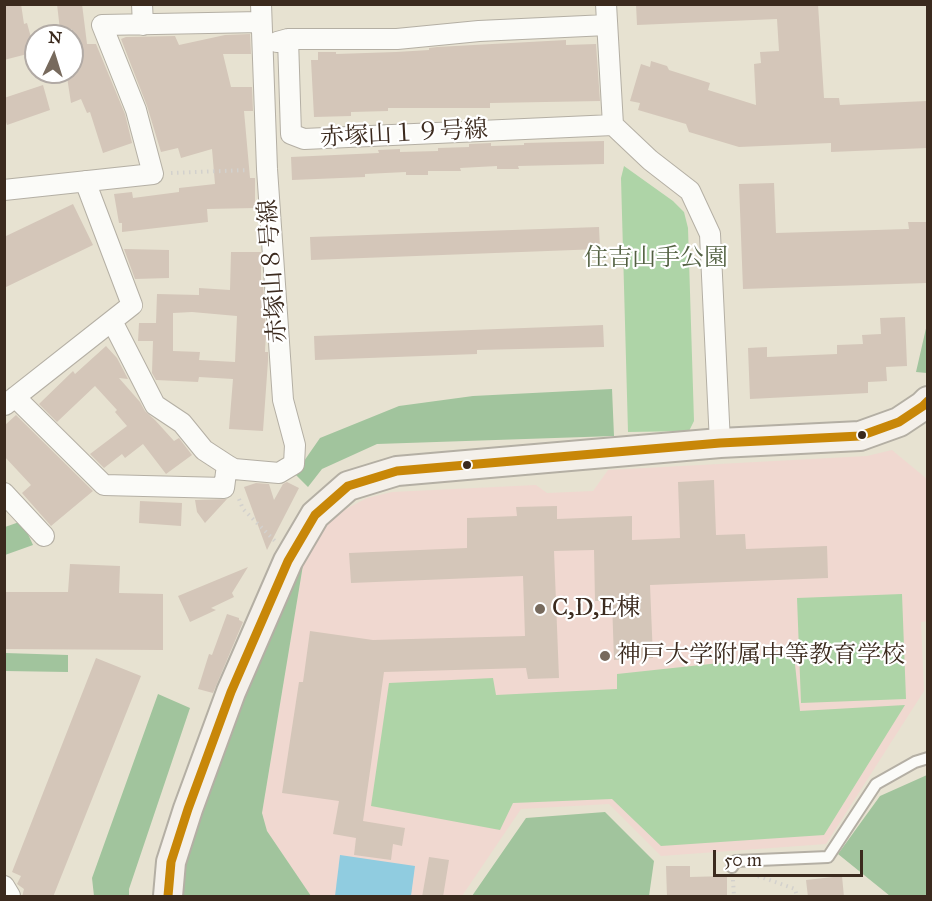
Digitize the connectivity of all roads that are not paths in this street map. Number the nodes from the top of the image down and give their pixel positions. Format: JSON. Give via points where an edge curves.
{"nodes":[{"id":1,"x":142,"y":4,"type":"edge"},
{"id":2,"x":606,"y":4,"type":"edge"},
{"id":3,"x":261,"y":13,"type":"edge"},
{"id":4,"x":143,"y":25,"type":"junction"},
{"id":5,"x":607,"y":25,"type":"junction"},
{"id":6,"x":288,"y":39,"type":"junction"},
{"id":7,"x":262,"y":45,"type":"junction"},
{"id":8,"x":613,"y":125,"type":"junction"},
{"id":9,"x":85,"y":181,"type":"junction"},
{"id":10,"x":7,"y":184,"type":"edge"},
{"id":11,"x":112,"y":321,"type":"junction"},
{"id":12,"x":10,"y":401,"type":"edge"},
{"id":13,"x":926,"y":405,"type":"edge"},
{"id":14,"x":720,"y":443,"type":"junction"},
{"id":15,"x":230,"y":467,"type":"junction"},
{"id":16,"x":4,"y":493,"type":"edge"},
{"id":17,"x":44,"y":536,"type":"dead end"},
{"id":18,"x":927,"y":758,"type":"edge"},
{"id":19,"x":732,"y":867,"type":"road end"},
{"id":20,"x":4,"y":886,"type":"edge"},
{"id":21,"x":10,"y":897,"type":"edge"},
{"id":22,"x":168,"y":897,"type":"edge"}],
"edges":[{"from":1,"to":4,"type":"street"},
{"from":2,"to":5,"type":"street"},
{"from":3,"to":4,"type":"street"},
{"from":3,"to":7,"type":"street","name":"赤塚山８号線"},
{"from":4,"to":9,"type":"street","via":[[102,25],[136,110],[153,174]]},
{"from":5,"to":6,"type":"street","via":[[397,39]]},
{"from":5,"to":8,"type":"street"},
{"from":6,"to":7,"type":"street"},
{"from":6,"to":8,"type":"street","name":"赤塚山１９号線","via":[[291,134],[304,139]]},
{"from":7,"to":15,"type":"street","name":"赤塚山８号線","via":[[283,400],[295,445],[294,464],[279,473]]},
{"from":8,"to":14,"type":"street","via":[[690,191],[710,234]]},
{"from":9,"to":10,"type":"street"},
{"from":9,"to":11,"type":"street","via":[[132,305]]},
{"from":11,"to":12,"type":"street"},
{"from":11,"to":15,"type":"street","via":[[155,405],[182,423],[204,450]]},
{"from":12,"to":15,"type":"street","via":[[104,485],[224,488]]},
{"from":13,"to":14,"type":"street","via":[[899,422],[860,436]]},
{"from":14,"to":22,"type":"street","via":[[397,471],[348,486],[315,515],[294,551],[231,692],[171,862]]},
{"from":16,"to":17,"type":"street"},
{"from":18,"to":19,"type":"lane","via":[[876,784],[828,857],[736,861]]},
{"from":20,"to":21,"type":"street"}]}
